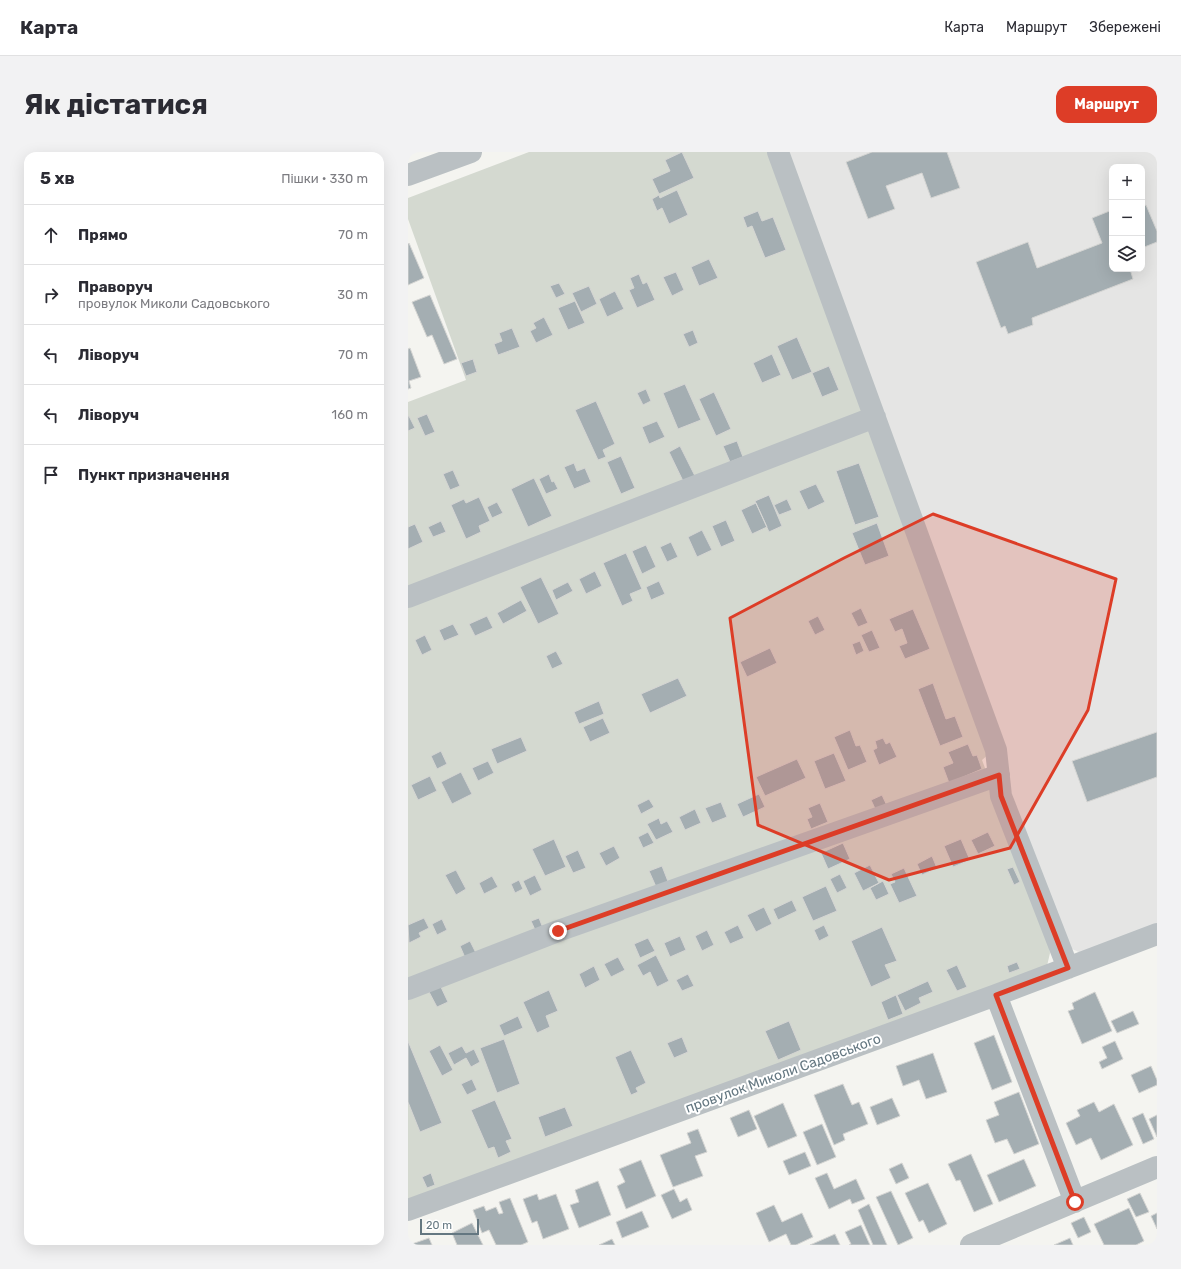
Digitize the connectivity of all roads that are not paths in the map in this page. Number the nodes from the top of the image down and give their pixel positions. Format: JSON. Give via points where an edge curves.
{"nodes":[{"id":1,"x":470,"y":152,"type":"edge"},
{"id":2,"x":778,"y":152,"type":"edge"},
{"id":3,"x":408,"y":175,"type":"edge"},
{"id":4,"x":875,"y":417,"type":"junction"},
{"id":5,"x":408,"y":597,"type":"edge"},
{"id":6,"x":999,"y":775,"type":"junction"},
{"id":7,"x":1157,"y":934,"type":"edge"},
{"id":8,"x":1068,"y":968,"type":"junction"},
{"id":9,"x":408,"y":989,"type":"edge"},
{"id":10,"x":996,"y":995,"type":"junction"},
{"id":11,"x":1157,"y":1167,"type":"edge"},
{"id":12,"x":1075,"y":1202,"type":"junction"},
{"id":13,"x":408,"y":1210,"type":"edge"},
{"id":14,"x":971,"y":1245,"type":"edge"}],
"edges":[{"from":1,"to":3,"type":"street"},
{"from":2,"to":4,"type":"street"},
{"from":4,"to":5,"type":"street"},
{"from":4,"to":6,"type":"street","via":[[996,750]]},
{"from":6,"to":8,"type":"street","via":[[1001,796]]},
{"from":6,"to":9,"type":"street","via":[[558,931]]},
{"from":7,"to":8,"type":"street","name":"провулок Миколи Садовського"},
{"from":8,"to":10,"type":"street","name":"провулок Миколи Садовського"},
{"from":10,"to":12,"type":"street"},
{"from":10,"to":13,"type":"street","name":"провулок Миколи Садовського"},
{"from":11,"to":12,"type":"street"},
{"from":12,"to":14,"type":"street"}]}
